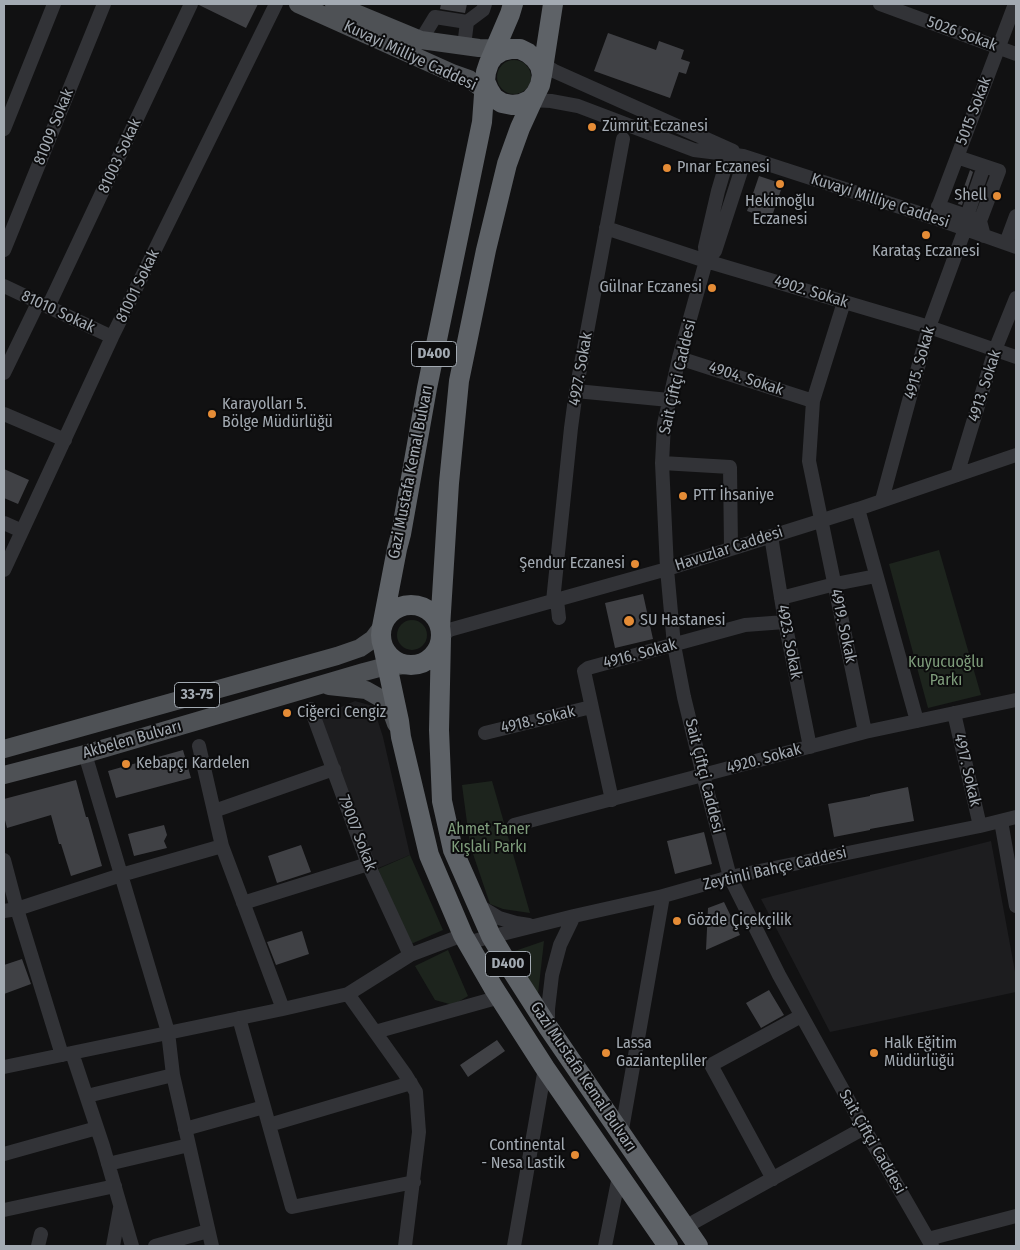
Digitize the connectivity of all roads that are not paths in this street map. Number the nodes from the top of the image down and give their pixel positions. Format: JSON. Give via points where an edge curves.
{"nodes":[{"id":1,"x":54,"y":4,"type":"edge"},
{"id":2,"x":104,"y":4,"type":"edge"},
{"id":3,"x":191,"y":4,"type":"edge"},
{"id":4,"x":276,"y":4,"type":"edge"},
{"id":5,"x":298,"y":4,"type":"edge"},
{"id":6,"x":485,"y":4,"type":"edge"},
{"id":7,"x":513,"y":4,"type":"edge"},
{"id":8,"x":553,"y":4,"type":"edge"},
{"id":9,"x":880,"y":4,"type":"edge"},
{"id":10,"x":1015,"y":4,"type":"edge"},
{"id":11,"x":342,"y":5,"type":"edge"},
{"id":12,"x":466,"y":22,"type":"junction"},
{"id":13,"x":421,"y":40,"type":"junction"},
{"id":14,"x":464,"y":46,"type":"junction"},
{"id":15,"x":998,"y":48,"type":"junction"},
{"id":16,"x":1016,"y":54,"type":"edge"},
{"id":17,"x":493,"y":72,"type":"junction"},
{"id":18,"x":536,"y":82,"type":"junction"},
{"id":19,"x":4,"y":129,"type":"edge"},
{"id":20,"x":623,"y":139,"type":"dead end"},
{"id":21,"x":743,"y":156,"type":"junction"},
{"id":22,"x":957,"y":156,"type":"junction"},
{"id":23,"x":936,"y":212,"type":"junction"},
{"id":24,"x":1016,"y":216,"type":"edge"},
{"id":25,"x":971,"y":222,"type":"junction"},
{"id":26,"x":606,"y":228,"type":"junction"},
{"id":27,"x":1011,"y":245,"type":"edge"},
{"id":28,"x":4,"y":250,"type":"edge"},
{"id":29,"x":706,"y":261,"type":"junction"},
{"id":30,"x":4,"y":286,"type":"edge"},
{"id":31,"x":1016,"y":298,"type":"edge"},
{"id":32,"x":844,"y":302,"type":"junction"},
{"id":33,"x":43,"y":305,"type":"junction"},
{"id":34,"x":929,"y":327,"type":"junction"},
{"id":35,"x":112,"y":337,"type":"junction"},
{"id":36,"x":995,"y":350,"type":"junction"},
{"id":37,"x":1016,"y":357,"type":"edge"},
{"id":38,"x":679,"y":358,"type":"junction"},
{"id":39,"x":4,"y":373,"type":"edge"},
{"id":40,"x":576,"y":391,"type":"junction"},
{"id":41,"x":670,"y":400,"type":"junction"},
{"id":42,"x":813,"y":401,"type":"junction"},
{"id":43,"x":4,"y":414,"type":"edge"},
{"id":44,"x":65,"y":440,"type":"junction"},
{"id":45,"x":1016,"y":454,"type":"edge"},
{"id":46,"x":662,"y":463,"type":"junction"},
{"id":47,"x":957,"y":475,"type":"junction"},
{"id":48,"x":882,"y":500,"type":"junction"},
{"id":49,"x":858,"y":509,"type":"junction"},
{"id":50,"x":822,"y":520,"type":"junction"},
{"id":51,"x":4,"y":523,"type":"edge"},
{"id":52,"x":22,"y":531,"type":"junction"},
{"id":53,"x":771,"y":536,"type":"junction"},
{"id":54,"x":731,"y":548,"type":"junction"},
{"id":55,"x":667,"y":569,"type":"junction"},
{"id":56,"x":4,"y":570,"type":"edge"},
{"id":57,"x":876,"y":576,"type":"junction"},
{"id":58,"x":835,"y":584,"type":"junction"},
{"id":59,"x":781,"y":598,"type":"junction"},
{"id":60,"x":555,"y":600,"type":"junction"},
{"id":61,"x":559,"y":618,"type":"dead end"},
{"id":62,"x":785,"y":622,"type":"junction"},
{"id":63,"x":441,"y":633,"type":"junction"},
{"id":64,"x":383,"y":637,"type":"junction"},
{"id":65,"x":674,"y":645,"type":"junction"},
{"id":66,"x":396,"y":666,"type":"junction"},
{"id":67,"x":316,"y":686,"type":"junction"},
{"id":68,"x":1016,"y":700,"type":"edge"},
{"id":69,"x":591,"y":707,"type":"junction"},
{"id":70,"x":311,"y":709,"type":"dead end"},
{"id":71,"x":954,"y":713,"type":"junction"},
{"id":72,"x":917,"y":721,"type":"junction"},
{"id":73,"x":865,"y":732,"type":"junction"},
{"id":74,"x":485,"y":733,"type":"dead end"},
{"id":75,"x":401,"y":737,"type":"junction"},
{"id":76,"x":198,"y":746,"type":"dead end"},
{"id":77,"x":810,"y":747,"type":"junction"},
{"id":78,"x":4,"y":749,"type":"edge"},
{"id":79,"x":85,"y":754,"type":"junction"},
{"id":80,"x":334,"y":769,"type":"junction"},
{"id":81,"x":4,"y":775,"type":"edge"},
{"id":82,"x":703,"y":775,"type":"junction"},
{"id":83,"x":612,"y":800,"type":"junction"},
{"id":84,"x":214,"y":811,"type":"junction"},
{"id":85,"x":1016,"y":817,"type":"edge"},
{"id":86,"x":1001,"y":821,"type":"junction"},
{"id":87,"x":514,"y":825,"type":"dead end"},
{"id":88,"x":980,"y":826,"type":"junction"},
{"id":89,"x":222,"y":846,"type":"junction"},
{"id":90,"x":4,"y":860,"type":"edge"},
{"id":91,"x":368,"y":864,"type":"junction"},
{"id":92,"x":121,"y":875,"type":"junction"},
{"id":93,"x":730,"y":877,"type":"junction"},
{"id":94,"x":663,"y":896,"type":"junction"},
{"id":95,"x":243,"y":903,"type":"junction"},
{"id":96,"x":476,"y":904,"type":"junction"},
{"id":97,"x":1016,"y":906,"type":"edge"},
{"id":98,"x":10,"y":910,"type":"edge"},
{"id":99,"x":574,"y":916,"type":"junction"},
{"id":100,"x":535,"y":925,"type":"junction"},
{"id":101,"x":491,"y":936,"type":"junction"},
{"id":102,"x":464,"y":939,"type":"junction"},
{"id":103,"x":410,"y":955,"type":"junction"},
{"id":104,"x":348,"y":994,"type":"junction"},
{"id":105,"x":500,"y":998,"type":"junction"},
{"id":106,"x":283,"y":1009,"type":"junction"},
{"id":107,"x":801,"y":1016,"type":"junction"},
{"id":108,"x":239,"y":1018,"type":"junction"},
{"id":109,"x":548,"y":1026,"type":"junction"},
{"id":110,"x":168,"y":1032,"type":"junction"},
{"id":111,"x":375,"y":1032,"type":"junction"},
{"id":112,"x":68,"y":1054,"type":"junction"},
{"id":113,"x":4,"y":1067,"type":"edge"},
{"id":114,"x":546,"y":1068,"type":"junction"},
{"id":115,"x":173,"y":1075,"type":"junction"},
{"id":116,"x":411,"y":1083,"type":"junction"},
{"id":117,"x":87,"y":1096,"type":"junction"},
{"id":118,"x":264,"y":1107,"type":"junction"},
{"id":119,"x":269,"y":1125,"type":"junction"},
{"id":120,"x":97,"y":1128,"type":"junction"},
{"id":121,"x":864,"y":1128,"type":"junction"},
{"id":122,"x":185,"y":1129,"type":"junction"},
{"id":123,"x":621,"y":1134,"type":"junction"},
{"id":124,"x":189,"y":1145,"type":"junction"},
{"id":125,"x":4,"y":1154,"type":"edge"},
{"id":126,"x":108,"y":1164,"type":"junction"},
{"id":127,"x":619,"y":1176,"type":"junction"},
{"id":128,"x":773,"y":1179,"type":"junction"},
{"id":129,"x":414,"y":1182,"type":"junction"},
{"id":130,"x":115,"y":1186,"type":"junction"},
{"id":131,"x":120,"y":1205,"type":"junction"},
{"id":132,"x":4,"y":1210,"type":"edge"},
{"id":133,"x":1016,"y":1216,"type":"edge"},
{"id":134,"x":685,"y":1227,"type":"junction"},
{"id":135,"x":208,"y":1231,"type":"junction"},
{"id":136,"x":930,"y":1243,"type":"edge"},
{"id":137,"x":113,"y":1246,"type":"edge"},
{"id":138,"x":132,"y":1246,"type":"edge"},
{"id":139,"x":155,"y":1246,"type":"edge"},
{"id":140,"x":212,"y":1246,"type":"edge"},
{"id":141,"x":405,"y":1246,"type":"edge"},
{"id":142,"x":514,"y":1246,"type":"edge"},
{"id":143,"x":605,"y":1246,"type":"edge"},
{"id":144,"x":668,"y":1246,"type":"edge"},
{"id":145,"x":698,"y":1246,"type":"edge"}],
"edges":[{"from":1,"to":19,"type":"street"},
{"from":2,"to":28,"type":"street","name":"81009 Sokak"},
{"from":3,"to":33,"type":"street","name":"81003 Sokak"},
{"from":4,"to":35,"type":"street","name":"81001 Sokak"},
{"from":5,"to":17,"type":"main road","name":"Kuvayi Milliye Caddesi","via":[[468,79]]},
{"from":6,"to":12,"type":"street","via":[[483,10]]},
{"from":7,"to":17,"type":"highway","name":"Gazi Mustafa Kemal Bulvarı","number":"D400"},
{"from":8,"to":18,"type":"highway","name":"Gazi Mustafa Kemal Bulvarı","number":"D400"},
{"from":9,"to":15,"type":"street","name":"5026 Sokak"},
{"from":10,"to":15,"type":"street","name":"5015 Sokak"},
{"from":11,"to":13,"type":"main road","name":"Kuvayi Milliye Caddesi"},
{"from":12,"to":13,"type":"street","via":[[435,16]]},
{"from":12,"to":14,"type":"street"},
{"from":13,"to":14,"type":"main road","name":"Kuvayi Milliye Caddesi"},
{"from":14,"to":17,"type":"main road","name":"Kuvayi Milliye Caddesi","via":[[479,48]]},
{"from":15,"to":16,"type":"street","name":"5026 Sokak"},
{"from":15,"to":22,"type":"street","name":"5015 Sokak"},
{"from":17,"to":18,"type":"highway","via":[[520,49],[528,53]]},
{"from":17,"to":18,"type":"highway","via":[[502,103],[521,104]]},
{"from":17,"to":64,"type":"highway","name":"Gazi Mustafa Kemal Bulvarı","number":"D400","via":[[427,388]]},
{"from":18,"to":21,"type":"street","name":"Kuvayi Milliye Caddesi","via":[[551,101],[578,106],[694,150]]},
{"from":18,"to":21,"type":"street","name":"Kuvayi Milliye Caddesi","via":[[554,71]]},
{"from":18,"to":63,"type":"highway","name":"Gazi Mustafa Kemal Bulvarı","number":"D400","via":[[508,164],[486,250],[459,381],[449,483]]},
{"from":20,"to":26,"type":"street","name":"4927. Sokak"},
{"from":21,"to":23,"type":"street","name":"Kuvayi Milliye Caddesi"},
{"from":21,"to":29,"type":"street","name":"Sait Çiftçi Caddesi","via":[[726,164],[705,247]]},
{"from":22,"to":23,"type":"street","name":"5015 Sokak"},
{"from":22,"to":25,"type":"street","name":"4915. Sokak","via":[[999,171]]},
{"from":23,"to":25,"type":"street","name":"Kuvayi Milliye Caddesi"},
{"from":24,"to":27,"type":"street"},
{"from":25,"to":27,"type":"street","name":"Kuvayi Milliye Caddesi","via":[[984,236]]},
{"from":25,"to":34,"type":"street","name":"4915. Sokak"},
{"from":26,"to":29,"type":"street","name":"4902. Sokak"},
{"from":26,"to":40,"type":"street","name":"4927. Sokak"},
{"from":29,"to":32,"type":"street","name":"4902. Sokak"},
{"from":29,"to":38,"type":"street","name":"Sait Çiftçi Caddesi"},
{"from":30,"to":33,"type":"street","name":"81010 Sokak"},
{"from":31,"to":36,"type":"street","name":"4913. Sokak"},
{"from":32,"to":34,"type":"street","name":"4902. Sokak"},
{"from":32,"to":42,"type":"street","name":"4919. Sokak"},
{"from":33,"to":35,"type":"street","name":"81010 Sokak"},
{"from":33,"to":39,"type":"street","name":"81003 Sokak"},
{"from":34,"to":36,"type":"street","name":"4902. Sokak"},
{"from":34,"to":48,"type":"street","name":"4915. Sokak"},
{"from":35,"to":44,"type":"street","name":"81001 Sokak"},
{"from":36,"to":37,"type":"street","name":"4902. Sokak"},
{"from":36,"to":47,"type":"street","name":"4913. Sokak"},
{"from":38,"to":41,"type":"street","name":"Sait Çiftçi Caddesi"},
{"from":38,"to":42,"type":"street","name":"4904. Sokak"},
{"from":40,"to":41,"type":"street"},
{"from":40,"to":60,"type":"street","name":"4927. Sokak"},
{"from":41,"to":46,"type":"street","name":"Sait Çiftçi Caddesi","via":[[664,424]]},
{"from":42,"to":50,"type":"street","name":"4919. Sokak","via":[[809,461]]},
{"from":43,"to":44,"type":"street"},
{"from":44,"to":52,"type":"street","name":"81001 Sokak"},
{"from":45,"to":47,"type":"street","name":"Havuzlar Caddesi"},
{"from":46,"to":54,"type":"street","via":[[730,467]]},
{"from":46,"to":55,"type":"street","name":"Sait Çiftçi Caddesi"},
{"from":47,"to":48,"type":"street","name":"Havuzlar Caddesi"},
{"from":48,"to":49,"type":"street","name":"Havuzlar Caddesi"},
{"from":49,"to":50,"type":"street","name":"Havuzlar Caddesi"},
{"from":49,"to":57,"type":"street"},
{"from":50,"to":53,"type":"street","name":"Havuzlar Caddesi"},
{"from":50,"to":58,"type":"street","name":"4919. Sokak"},
{"from":51,"to":52,"type":"street"},
{"from":52,"to":56,"type":"street","name":"81001 Sokak"},
{"from":53,"to":54,"type":"street","name":"Havuzlar Caddesi"},
{"from":53,"to":59,"type":"street","name":"4923. Sokak"},
{"from":54,"to":55,"type":"street","name":"Havuzlar Caddesi"},
{"from":55,"to":60,"type":"street","name":"Havuzlar Caddesi"},
{"from":55,"to":65,"type":"street","name":"Sait Çiftçi Caddesi"},
{"from":57,"to":58,"type":"street"},
{"from":57,"to":72,"type":"street"},
{"from":58,"to":59,"type":"street"},
{"from":58,"to":73,"type":"street","name":"4919. Sokak"},
{"from":59,"to":62,"type":"street","name":"4923. Sokak"},
{"from":60,"to":61,"type":"street","name":"4927. Sokak"},
{"from":60,"to":63,"type":"street","name":"Havuzlar Caddesi"},
{"from":62,"to":65,"type":"street","name":"4916. Sokak","via":[[745,625]]},
{"from":62,"to":77,"type":"street","name":"4923. Sokak"},
{"from":63,"to":64,"type":"highway","via":[[429,611],[411,605],[393,612],[386,619]]},
{"from":63,"to":66,"type":"highway","via":[[438,648],[425,662]]},
{"from":63,"to":96,"type":"highway","name":"Gazi Mustafa Kemal Bulvarı","number":"D400","via":[[439,730],[442,801],[452,850]]},
{"from":64,"to":66,"type":"highway","name":"Gazi Mustafa Kemal Bulvarı","number":"D400"},
{"from":64,"to":78,"type":"main road","name":"Akbelen Bulvarı","number":"33-75","via":[[337,656]]},
{"from":65,"to":69,"type":"street","name":"4916. Sokak","via":[[588,668],[584,671]]},
{"from":65,"to":82,"type":"street","name":"Sait Çiftçi Caddesi"},
{"from":66,"to":67,"type":"main road","name":"Akbelen Bulvarı","number":"33-75"},
{"from":66,"to":75,"type":"highway","name":"Gazi Mustafa Kemal Bulvarı","number":"D400"},
{"from":67,"to":75,"type":"main road","via":[[366,690],[382,699]]},
{"from":67,"to":79,"type":"main road","name":"Akbelen Bulvarı","number":"33-75"},
{"from":68,"to":71,"type":"street","name":"4920. Sokak"},
{"from":69,"to":74,"type":"street","name":"4918. Sokak"},
{"from":69,"to":83,"type":"street"},
{"from":70,"to":80,"type":"street","name":"79007 Sokak"},
{"from":71,"to":72,"type":"street","name":"4920. Sokak"},
{"from":71,"to":88,"type":"street","name":"4917. Sokak"},
{"from":72,"to":73,"type":"street","name":"4920. Sokak"},
{"from":73,"to":77,"type":"street","name":"4920. Sokak"},
{"from":75,"to":102,"type":"highway","name":"Gazi Mustafa Kemal Bulvarı","number":"D400","via":[[429,855]]},
{"from":76,"to":84,"type":"street"},
{"from":77,"to":82,"type":"street","name":"4920. Sokak"},
{"from":79,"to":81,"type":"main road","name":"Akbelen Bulvarı","number":"33-75"},
{"from":79,"to":92,"type":"street"},
{"from":80,"to":84,"type":"street"},
{"from":80,"to":91,"type":"street","name":"79007 Sokak"},
{"from":82,"to":83,"type":"street","name":"4920. Sokak"},
{"from":82,"to":93,"type":"street","name":"Sait Çiftçi Caddesi"},
{"from":83,"to":87,"type":"street","name":"4920. Sokak"},
{"from":84,"to":89,"type":"street"},
{"from":85,"to":86,"type":"street","name":"Zeytinli Bahçe Caddesi"},
{"from":86,"to":88,"type":"street","name":"Zeytinli Bahçe Caddesi"},
{"from":86,"to":97,"type":"street"},
{"from":88,"to":93,"type":"street","name":"Zeytinli Bahçe Caddesi"},
{"from":89,"to":92,"type":"street"},
{"from":89,"to":95,"type":"street"},
{"from":90,"to":98,"type":"street"},
{"from":91,"to":95,"type":"street"},
{"from":91,"to":103,"type":"street","name":"79007 Sokak"},
{"from":92,"to":98,"type":"street"},
{"from":92,"to":110,"type":"street"},
{"from":93,"to":94,"type":"street","name":"Zeytinli Bahçe Caddesi"},
{"from":93,"to":107,"type":"street","name":"Sait Çiftçi Caddesi"},
{"from":94,"to":99,"type":"street","name":"Zeytinli Bahçe Caddesi"},
{"from":94,"to":123,"type":"street"},
{"from":95,"to":106,"type":"street"},
{"from":96,"to":100,"type":"street","via":[[499,918]]},
{"from":96,"to":101,"type":"highway","name":"Gazi Mustafa Kemal Bulvarı","number":"D400"},
{"from":98,"to":112,"type":"street"},
{"from":99,"to":100,"type":"street","name":"Zeytinli Bahçe Caddesi"},
{"from":99,"to":109,"type":"street","via":[[560,945],[552,975]]},
{"from":100,"to":101,"type":"street","via":[[527,935],[506,942]]},
{"from":101,"to":102,"type":"street"},
{"from":101,"to":109,"type":"highway","name":"Gazi Mustafa Kemal Bulvarı","number":"D400"},
{"from":102,"to":103,"type":"street"},
{"from":102,"to":105,"type":"highway","name":"Gazi Mustafa Kemal Bulvarı","number":"D400"},
{"from":103,"to":104,"type":"street"},
{"from":104,"to":106,"type":"street"},
{"from":104,"to":111,"type":"street"},
{"from":105,"to":111,"type":"street"},
{"from":105,"to":114,"type":"highway","name":"Gazi Mustafa Kemal Bulvarı","number":"D400"},
{"from":106,"to":108,"type":"street"},
{"from":107,"to":121,"type":"street","name":"Sait Çiftçi Caddesi"},
{"from":107,"to":128,"type":"street","via":[[712,1065]]},
{"from":108,"to":110,"type":"street"},
{"from":108,"to":118,"type":"street"},
{"from":109,"to":123,"type":"highway","name":"Gazi Mustafa Kemal Bulvarı","number":"D400"},
{"from":110,"to":112,"type":"street"},
{"from":110,"to":115,"type":"street"},
{"from":111,"to":116,"type":"street"},
{"from":112,"to":113,"type":"street"},
{"from":112,"to":117,"type":"street"},
{"from":114,"to":127,"type":"highway","name":"Gazi Mustafa Kemal Bulvarı","number":"D400"},
{"from":114,"to":142,"type":"street"},
{"from":115,"to":117,"type":"street"},
{"from":115,"to":122,"type":"street"},
{"from":116,"to":119,"type":"street"},
{"from":116,"to":129,"type":"street","via":[[416,1092],[419,1132]]},
{"from":117,"to":120,"type":"street"},
{"from":118,"to":119,"type":"street"},
{"from":118,"to":122,"type":"street"},
{"from":119,"to":129,"type":"street","via":[[292,1207]]},
{"from":120,"to":125,"type":"street"},
{"from":120,"to":126,"type":"street"},
{"from":121,"to":128,"type":"street"},
{"from":121,"to":136,"type":"street","name":"Sait Çiftçi Caddesi"},
{"from":122,"to":124,"type":"street"},
{"from":123,"to":134,"type":"highway","name":"Gazi Mustafa Kemal Bulvarı","number":"D400"},
{"from":124,"to":126,"type":"street"},
{"from":124,"to":135,"type":"street"},
{"from":126,"to":130,"type":"street"},
{"from":127,"to":143,"type":"street"},
{"from":127,"to":144,"type":"highway","name":"Gazi Mustafa Kemal Bulvarı","number":"D400"},
{"from":128,"to":134,"type":"street"},
{"from":129,"to":141,"type":"street"},
{"from":130,"to":131,"type":"street"},
{"from":130,"to":132,"type":"street"},
{"from":131,"to":137,"type":"street"},
{"from":131,"to":138,"type":"street"},
{"from":133,"to":136,"type":"street"},
{"from":134,"to":145,"type":"highway","name":"Gazi Mustafa Kemal Bulvarı","number":"D400"},
{"from":135,"to":139,"type":"street"},
{"from":135,"to":140,"type":"street"}]}
